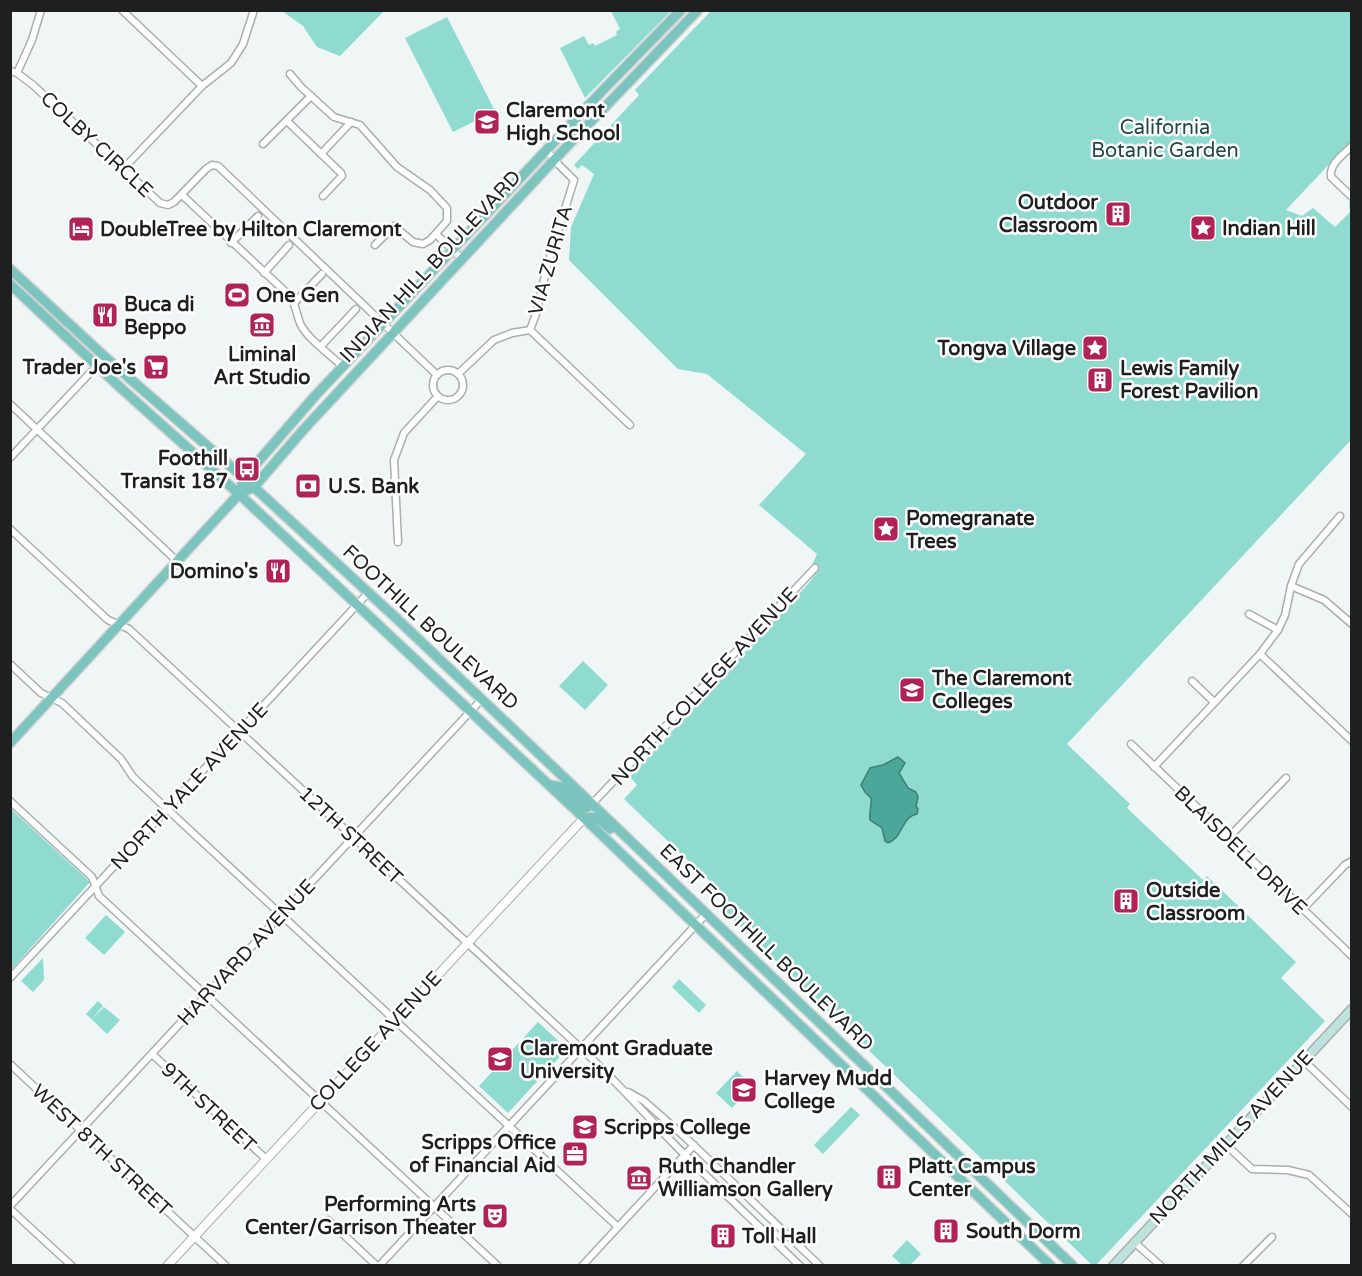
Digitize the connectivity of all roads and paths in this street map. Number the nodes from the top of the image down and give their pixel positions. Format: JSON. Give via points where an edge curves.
{"nodes":[{"id":1,"x":41,"y":10,"type":"edge"},
{"id":2,"x":122,"y":10,"type":"edge"},
{"id":3,"x":254,"y":10,"type":"edge"},
{"id":4,"x":681,"y":10,"type":"edge"},
{"id":5,"x":698,"y":10,"type":"edge"},
{"id":6,"x":14,"y":72,"type":"edge"},
{"id":7,"x":290,"y":74,"type":"dead end"},
{"id":8,"x":202,"y":86,"type":"junction"},
{"id":9,"x":311,"y":96,"type":"junction"},
{"id":10,"x":287,"y":121,"type":"junction"},
{"id":11,"x":351,"y":122,"type":"junction"},
{"id":12,"x":263,"y":144,"type":"dead end"},
{"id":13,"x":1352,"y":146,"type":"edge"},
{"id":14,"x":547,"y":150,"type":"junction"},
{"id":15,"x":321,"y":154,"type":"junction"},
{"id":16,"x":554,"y":160,"type":"junction"},
{"id":17,"x":123,"y":168,"type":"junction"},
{"id":18,"x":182,"y":195,"type":"junction"},
{"id":19,"x":322,"y":196,"type":"dead end"},
{"id":20,"x":1352,"y":197,"type":"edge"},
{"id":21,"x":258,"y":216,"type":"dead end"},
{"id":22,"x":436,"y":234,"type":"junction"},
{"id":23,"x":231,"y":243,"type":"junction"},
{"id":24,"x":290,"y":245,"type":"dead end"},
{"id":25,"x":375,"y":245,"type":"dead end"},
{"id":26,"x":453,"y":250,"type":"junction"},
{"id":27,"x":462,"y":259,"type":"junction"},
{"id":28,"x":10,"y":269,"type":"edge"},
{"id":29,"x":264,"y":273,"type":"junction"},
{"id":30,"x":322,"y":274,"type":"dead end"},
{"id":31,"x":10,"y":284,"type":"edge"},
{"id":32,"x":294,"y":303,"type":"junction"},
{"id":33,"x":356,"y":309,"type":"dead end"},
{"id":34,"x":384,"y":324,"type":"junction"},
{"id":35,"x":530,"y":330,"type":"junction"},
{"id":36,"x":393,"y":333,"type":"junction"},
{"id":37,"x":321,"y":346,"type":"junction"},
{"id":38,"x":105,"y":357,"type":"junction"},
{"id":39,"x":97,"y":365,"type":"junction"},
{"id":40,"x":343,"y":367,"type":"junction"},
{"id":41,"x":458,"y":374,"type":"junction"},
{"id":42,"x":437,"y":375,"type":"junction"},
{"id":43,"x":438,"y":396,"type":"junction"},
{"id":44,"x":10,"y":404,"type":"edge"},
{"id":45,"x":630,"y":425,"type":"dead end"},
{"id":46,"x":37,"y":429,"type":"junction"},
{"id":47,"x":10,"y":458,"type":"edge"},
{"id":48,"x":244,"y":478,"type":"junction"},
{"id":49,"x":254,"y":487,"type":"junction"},
{"id":50,"x":239,"y":494,"type":"junction"},
{"id":51,"x":1340,"y":516,"type":"dead end"},
{"id":52,"x":10,"y":529,"type":"edge"},
{"id":53,"x":398,"y":542,"type":"dead end"},
{"id":54,"x":178,"y":562,"type":"junction"},
{"id":55,"x":815,"y":568,"type":"dead end"},
{"id":56,"x":1290,"y":586,"type":"junction"},
{"id":57,"x":368,"y":593,"type":"junction"},
{"id":58,"x":358,"y":605,"type":"junction"},
{"id":59,"x":1249,"y":614,"type":"dead end"},
{"id":60,"x":1352,"y":624,"type":"edge"},
{"id":61,"x":119,"y":626,"type":"junction"},
{"id":62,"x":1278,"y":630,"type":"junction"},
{"id":63,"x":1260,"y":654,"type":"junction"},
{"id":64,"x":10,"y":664,"type":"edge"},
{"id":65,"x":1192,"y":681,"type":"dead end"},
{"id":66,"x":52,"y":698,"type":"junction"},
{"id":67,"x":482,"y":699,"type":"junction"},
{"id":68,"x":1214,"y":702,"type":"junction"},
{"id":69,"x":470,"y":711,"type":"junction"},
{"id":70,"x":239,"y":732,"type":"junction"},
{"id":71,"x":1352,"y":741,"type":"edge"},
{"id":72,"x":10,"y":743,"type":"edge"},
{"id":73,"x":1131,"y":744,"type":"dead end"},
{"id":74,"x":1154,"y":766,"type":"junction"},
{"id":75,"x":1286,"y":778,"type":"dead end"},
{"id":76,"x":549,"y":785,"type":"junction"},
{"id":77,"x":10,"y":801,"type":"edge"},
{"id":78,"x":592,"y":804,"type":"junction"},
{"id":79,"x":167,"y":809,"type":"junction"},
{"id":80,"x":584,"y":818,"type":"junction"},
{"id":81,"x":353,"y":837,"type":"junction"},
{"id":82,"x":1228,"y":838,"type":"junction"},
{"id":83,"x":630,"y":840,"type":"junction"},
{"id":84,"x":1352,"y":861,"type":"edge"},
{"id":85,"x":96,"y":887,"type":"junction"},
{"id":86,"x":1303,"y":909,"type":"junction"},
{"id":87,"x":706,"y":914,"type":"junction"},
{"id":88,"x":281,"y":915,"type":"junction"},
{"id":89,"x":696,"y":925,"type":"junction"},
{"id":90,"x":467,"y":943,"type":"junction"},
{"id":91,"x":1352,"y":956,"type":"edge"},
{"id":92,"x":10,"y":978,"type":"edge"},
{"id":93,"x":207,"y":995,"type":"junction"},
{"id":94,"x":1352,"y":1009,"type":"edge"},
{"id":95,"x":395,"y":1020,"type":"junction"},
{"id":96,"x":581,"y":1048,"type":"junction"},
{"id":97,"x":152,"y":1054,"type":"junction"},
{"id":98,"x":1303,"y":1060,"type":"junction"},
{"id":99,"x":10,"y":1064,"type":"edge"},
{"id":100,"x":623,"y":1088,"type":"junction"},
{"id":101,"x":320,"y":1100,"type":"junction"},
{"id":102,"x":1352,"y":1107,"type":"edge"},
{"id":103,"x":509,"y":1126,"type":"junction"},
{"id":104,"x":81,"y":1130,"type":"junction"},
{"id":105,"x":1225,"y":1144,"type":"junction"},
{"id":106,"x":694,"y":1145,"type":"junction"},
{"id":107,"x":685,"y":1155,"type":"junction"},
{"id":108,"x":266,"y":1159,"type":"junction"},
{"id":109,"x":434,"y":1206,"type":"junction"},
{"id":110,"x":10,"y":1207,"type":"edge"},
{"id":111,"x":1352,"y":1214,"type":"edge"},
{"id":112,"x":328,"y":1220,"type":"dead end"},
{"id":113,"x":618,"y":1227,"type":"junction"},
{"id":114,"x":194,"y":1236,"type":"junction"},
{"id":115,"x":1272,"y":1237,"type":"dead end"},
{"id":116,"x":1134,"y":1242,"type":"junction"},
{"id":117,"x":72,"y":1266,"type":"edge"},
{"id":118,"x":167,"y":1266,"type":"edge"},
{"id":119,"x":226,"y":1266,"type":"edge"},
{"id":120,"x":378,"y":1266,"type":"edge"},
{"id":121,"x":498,"y":1266,"type":"edge"},
{"id":122,"x":582,"y":1266,"type":"edge"},
{"id":123,"x":800,"y":1266,"type":"edge"},
{"id":124,"x":820,"y":1266,"type":"edge"},
{"id":125,"x":1051,"y":1266,"type":"edge"},
{"id":126,"x":1073,"y":1266,"type":"edge"},
{"id":127,"x":1113,"y":1266,"type":"edge"},
{"id":128,"x":1161,"y":1266,"type":"edge"},
{"id":129,"x":1243,"y":1266,"type":"edge"}],
"edges":[{"from":1,"to":6,"type":"street","via":[[32,40]]},
{"from":2,"to":8,"type":"street"},
{"from":3,"to":8,"type":"street","via":[[243,44],[231,63]]},
{"from":4,"to":14,"type":"main road","name":"INDIAN HILL BOULEVARD"},
{"from":5,"to":16,"type":"main road","name":"INDIAN HILL BOULEVARD"},
{"from":6,"to":17,"type":"street","name":"COLBY CIRCLE"},
{"from":7,"to":9,"type":"street"},
{"from":8,"to":17,"type":"street"},
{"from":9,"to":10,"type":"street"},
{"from":9,"to":11,"type":"street","via":[[334,117]]},
{"from":10,"to":12,"type":"street"},
{"from":10,"to":15,"type":"street"},
{"from":11,"to":15,"type":"street"},
{"from":11,"to":22,"type":"street","via":[[360,125],[398,167],[447,208],[447,221]]},
{"from":13,"to":20,"type":"street","via":[[1329,173]]},
{"from":14,"to":16,"type":"street","name":"VIA ZURITA"},
{"from":14,"to":26,"type":"main road","name":"INDIAN HILL BOULEVARD"},
{"from":15,"to":19,"type":"street","via":[[342,176]]},
{"from":16,"to":27,"type":"main road","name":"INDIAN HILL BOULEVARD"},
{"from":16,"to":35,"type":"street","name":"VIA ZURITA","via":[[574,180]]},
{"from":17,"to":18,"type":"street","name":"COLBY CIRCLE","via":[[160,203],[168,206]]},
{"from":18,"to":23,"type":"street"},
{"from":18,"to":34,"type":"street","name":"COLBY CIRCLE","via":[[206,169],[218,166]]},
{"from":21,"to":23,"type":"street"},
{"from":22,"to":25,"type":"street","via":[[418,244],[394,226]]},
{"from":22,"to":26,"type":"street"},
{"from":23,"to":29,"type":"street"},
{"from":24,"to":29,"type":"street"},
{"from":26,"to":27,"type":"street"},
{"from":26,"to":34,"type":"main road","name":"INDIAN HILL BOULEVARD"},
{"from":27,"to":36,"type":"main road","name":"INDIAN HILL BOULEVARD"},
{"from":28,"to":38,"type":"main road"},
{"from":29,"to":32,"type":"street"},
{"from":30,"to":32,"type":"street"},
{"from":31,"to":39,"type":"main road"},
{"from":32,"to":37,"type":"street","via":[[300,323]]},
{"from":33,"to":37,"type":"street"},
{"from":34,"to":36,"type":"street","name":"COLBY CIRCLE"},
{"from":34,"to":40,"type":"main road","name":"INDIAN HILL BOULEVARD"},
{"from":35,"to":41,"type":"street","name":"VIA ZURITA","via":[[494,340]]},
{"from":35,"to":45,"type":"street"},
{"from":36,"to":42,"type":"street","name":"COLBY CIRCLE"},
{"from":36,"to":49,"type":"main road","name":"INDIAN HILL BOULEVARD"},
{"from":37,"to":40,"type":"street"},
{"from":38,"to":39,"type":"street"},
{"from":38,"to":48,"type":"main road","name":"FOOTHILL BOULEVARD"},
{"from":39,"to":46,"type":"street"},
{"from":39,"to":50,"type":"main road","name":"FOOTHILL BOULEVARD"},
{"from":40,"to":48,"type":"main road","name":"INDIAN HILL BOULEVARD"},
{"from":41,"to":42,"type":"street","via":[[447,370]]},
{"from":41,"to":43,"type":"street","via":[[463,385],[459,396],[449,400]]},
{"from":42,"to":43,"type":"street","via":[[433,386]]},
{"from":43,"to":53,"type":"street","via":[[404,433],[394,460]]},
{"from":44,"to":46,"type":"street"},
{"from":46,"to":47,"type":"street"},
{"from":46,"to":54,"type":"street"},
{"from":48,"to":49,"type":"main road","name":"FOOTHILL BOULEVARD"},
{"from":48,"to":50,"type":"main road","name":"INDIAN HILL BOULEVARD"},
{"from":49,"to":50,"type":"main road","name":"INDIAN HILL BOULEVARD"},
{"from":49,"to":57,"type":"main road","name":"FOOTHILL BOULEVARD"},
{"from":50,"to":54,"type":"main road","name":"INDIAN HILL BOULEVARD"},
{"from":50,"to":58,"type":"main road","name":"FOOTHILL BOULEVARD"},
{"from":51,"to":56,"type":"street","via":[[1299,564]]},
{"from":52,"to":61,"type":"street","name":"12TH STREET"},
{"from":54,"to":61,"type":"main road","name":"INDIAN HILL BOULEVARD"},
{"from":55,"to":78,"type":"street","name":"NORTH COLLEGE AVENUE"},
{"from":56,"to":60,"type":"street","via":[[1324,600]]},
{"from":56,"to":62,"type":"street"},
{"from":57,"to":58,"type":"street","name":"NORTH YALE AVENUE"},
{"from":57,"to":67,"type":"main road","name":"FOOTHILL BOULEVARD"},
{"from":58,"to":69,"type":"main road","name":"FOOTHILL BOULEVARD"},
{"from":58,"to":70,"type":"street","name":"NORTH YALE AVENUE"},
{"from":59,"to":62,"type":"street"},
{"from":61,"to":66,"type":"main road","name":"INDIAN HILL BOULEVARD"},
{"from":61,"to":70,"type":"street","name":"12TH STREET","via":[[129,629]]},
{"from":62,"to":63,"type":"street"},
{"from":63,"to":68,"type":"street"},
{"from":63,"to":71,"type":"street"},
{"from":64,"to":66,"type":"street","via":[[41,693]]},
{"from":65,"to":68,"type":"street"},
{"from":66,"to":72,"type":"main road","name":"INDIAN HILL BOULEVARD"},
{"from":66,"to":79,"type":"street","via":[[121,759],[133,777]]},
{"from":67,"to":69,"type":"street","name":"HARVARD AVENUE"},
{"from":67,"to":78,"type":"main road","name":"FOOTHILL BOULEVARD"},
{"from":68,"to":74,"type":"street"},
{"from":69,"to":76,"type":"main road","name":"FOOTHILL BOULEVARD"},
{"from":69,"to":81,"type":"street","name":"HARVARD AVENUE"},
{"from":70,"to":79,"type":"street","name":"NORTH YALE AVENUE"},
{"from":70,"to":81,"type":"street","name":"12TH STREET"},
{"from":73,"to":74,"type":"street","name":"BLAISDELL DRIVE"},
{"from":74,"to":82,"type":"street","name":"BLAISDELL DRIVE"},
{"from":75,"to":82,"type":"street"},
{"from":76,"to":78,"type":"main road","via":[[562,787],[586,808]]},
{"from":76,"to":80,"type":"main road","name":"FOOTHILL BOULEVARD"},
{"from":77,"to":85,"type":"street","via":[[92,877]]},
{"from":78,"to":83,"type":"main road","name":"EAST FOOTHILL BOULEVARD"},
{"from":79,"to":85,"type":"street","name":"NORTH YALE AVENUE"},
{"from":79,"to":88,"type":"street"},
{"from":80,"to":83,"type":"main road","via":[[596,817]]},
{"from":80,"to":89,"type":"main road","name":"EAST FOOTHILL BOULEVARD"},
{"from":80,"to":90,"type":"street","name":"COLLEGE AVENUE"},
{"from":81,"to":88,"type":"street","name":"HARVARD AVENUE"},
{"from":81,"to":90,"type":"street","name":"12TH STREET"},
{"from":82,"to":86,"type":"street","name":"BLAISDELL DRIVE"},
{"from":83,"to":87,"type":"main road","name":"EAST FOOTHILL BOULEVARD"},
{"from":84,"to":86,"type":"street"},
{"from":85,"to":92,"type":"street","name":"NORTH YALE AVENUE"},
{"from":85,"to":93,"type":"street","via":[[99,896]]},
{"from":86,"to":91,"type":"street","name":"BLAISDELL DRIVE"},
{"from":87,"to":89,"type":"street"},
{"from":87,"to":126,"type":"main road","name":"EAST FOOTHILL BOULEVARD"},
{"from":88,"to":93,"type":"street","name":"HARVARD AVENUE"},
{"from":88,"to":95,"type":"street"},
{"from":89,"to":96,"type":"street"},
{"from":89,"to":125,"type":"main road","name":"EAST FOOTHILL BOULEVARD"},
{"from":90,"to":95,"type":"street","name":"COLLEGE AVENUE"},
{"from":90,"to":96,"type":"street","name":"12TH STREET"},
{"from":93,"to":97,"type":"street","name":"HARVARD AVENUE"},
{"from":93,"to":101,"type":"street"},
{"from":94,"to":98,"type":"main road","name":"NORTH MILLS AVENUE"},
{"from":95,"to":101,"type":"street","name":"COLLEGE AVENUE"},
{"from":95,"to":103,"type":"street"},
{"from":96,"to":100,"type":"street","name":"12TH STREET"},
{"from":96,"to":103,"type":"street"},
{"from":97,"to":104,"type":"street","name":"HARVARD AVENUE"},
{"from":97,"to":108,"type":"street","name":"9TH STREET"},
{"from":98,"to":102,"type":"street"},
{"from":98,"to":105,"type":"main road","name":"NORTH MILLS AVENUE"},
{"from":99,"to":104,"type":"street","name":"WEST 8TH STREET"},
{"from":100,"to":106,"type":"street","via":[[644,1101]]},
{"from":100,"to":107,"type":"street"},
{"from":101,"to":108,"type":"street","name":"COLLEGE AVENUE"},
{"from":101,"to":109,"type":"street"},
{"from":103,"to":109,"type":"street"},
{"from":103,"to":113,"type":"street"},
{"from":104,"to":110,"type":"street","name":"HARVARD AVENUE"},
{"from":104,"to":114,"type":"street","name":"WEST 8TH STREET"},
{"from":105,"to":111,"type":"street","via":[[1252,1169],[1309,1175]]},
{"from":105,"to":116,"type":"main road","name":"NORTH MILLS AVENUE"},
{"from":106,"to":107,"type":"street"},
{"from":106,"to":124,"type":"street"},
{"from":107,"to":113,"type":"street"},
{"from":107,"to":123,"type":"street"},
{"from":108,"to":114,"type":"street","name":"COLLEGE AVENUE"},
{"from":109,"to":120,"type":"street"},
{"from":109,"to":121,"type":"street"},
{"from":110,"to":117,"type":"street"},
{"from":112,"to":120,"type":"street"},
{"from":113,"to":122,"type":"street"},
{"from":114,"to":118,"type":"street","name":"COLLEGE AVENUE"},
{"from":114,"to":119,"type":"street","name":"WEST 8TH STREET"},
{"from":115,"to":129,"type":"street"},
{"from":116,"to":127,"type":"main road","name":"NORTH MILLS AVENUE"},
{"from":116,"to":128,"type":"street"}]}
